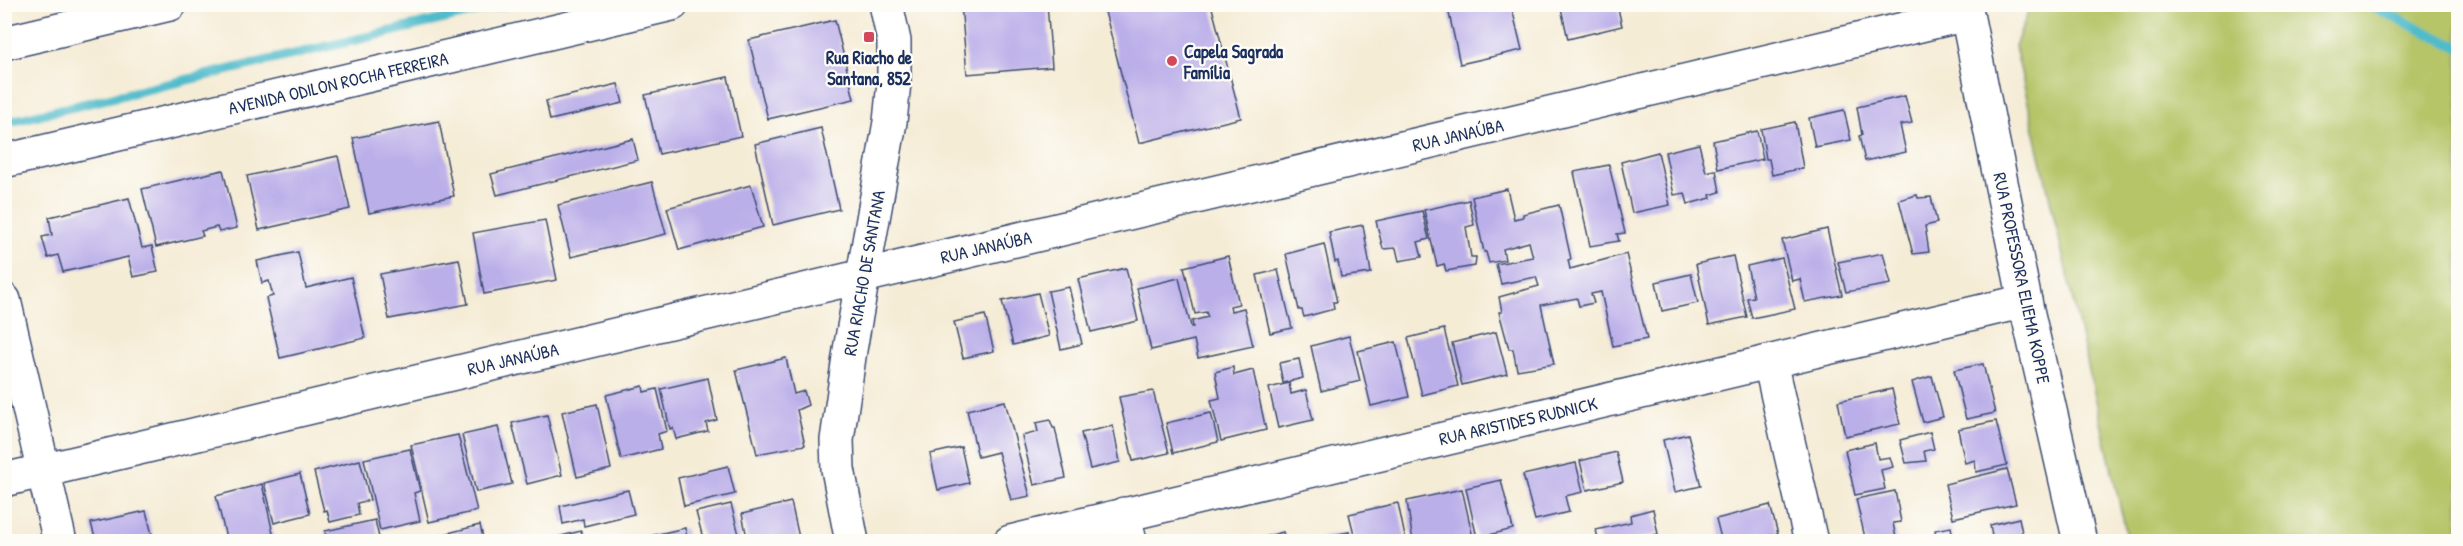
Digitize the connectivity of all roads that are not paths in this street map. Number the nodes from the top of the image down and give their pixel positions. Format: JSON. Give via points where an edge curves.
{"nodes":[{"id":1,"x":170,"y":4,"type":"edge"},
{"id":2,"x":672,"y":4,"type":"edge"},
{"id":3,"x":886,"y":4,"type":"edge"},
{"id":4,"x":1969,"y":9,"type":"edge"},
{"id":5,"x":4,"y":43,"type":"edge"},
{"id":6,"x":4,"y":161,"type":"edge"},
{"id":7,"x":863,"y":276,"type":"junction"},
{"id":8,"x":4,"y":300,"type":"edge"},
{"id":9,"x":2025,"y":301,"type":"junction"},
{"id":10,"x":1770,"y":362,"type":"junction"},
{"id":11,"x":44,"y":471,"type":"junction"},
{"id":12,"x":4,"y":480,"type":"edge"},
{"id":13,"x":1127,"y":528,"type":"edge"},
{"id":14,"x":60,"y":542,"type":"edge"},
{"id":15,"x":852,"y":542,"type":"edge"},
{"id":16,"x":1010,"y":542,"type":"edge"},
{"id":17,"x":1811,"y":542,"type":"edge"},
{"id":18,"x":2080,"y":542,"type":"edge"}],
"edges":[{"from":1,"to":5,"type":"street"},
{"from":2,"to":6,"type":"street","name":"AVENIDA ODILON ROCHA FERREIRA"},
{"from":3,"to":7,"type":"street","name":"RUA RIACHO DE SANTANA","via":[[894,41],[894,81]]},
{"from":4,"to":7,"type":"street","name":"RUA JANAÚBA"},
{"from":4,"to":9,"type":"street","name":"RUA PROFESSORA ELIEMA KOPPE"},
{"from":7,"to":11,"type":"street","name":"RUA JANAÚBA"},
{"from":7,"to":15,"type":"street","name":"RUA RIACHO DE SANTANA","via":[[837,440],[838,469]]},
{"from":8,"to":11,"type":"street"},
{"from":9,"to":10,"type":"street","name":"RUA ARISTIDES RUDNICK"},
{"from":9,"to":18,"type":"street","name":"RUA PROFESSORA ELIEMA KOPPE"},
{"from":10,"to":13,"type":"street","name":"RUA ARISTIDES RUDNICK"},
{"from":10,"to":17,"type":"street"},
{"from":11,"to":12,"type":"street","name":"RUA JANAÚBA"},
{"from":11,"to":14,"type":"street"},
{"from":13,"to":16,"type":"street","name":"RUA ARISTIDES RUDNICK"}]}
